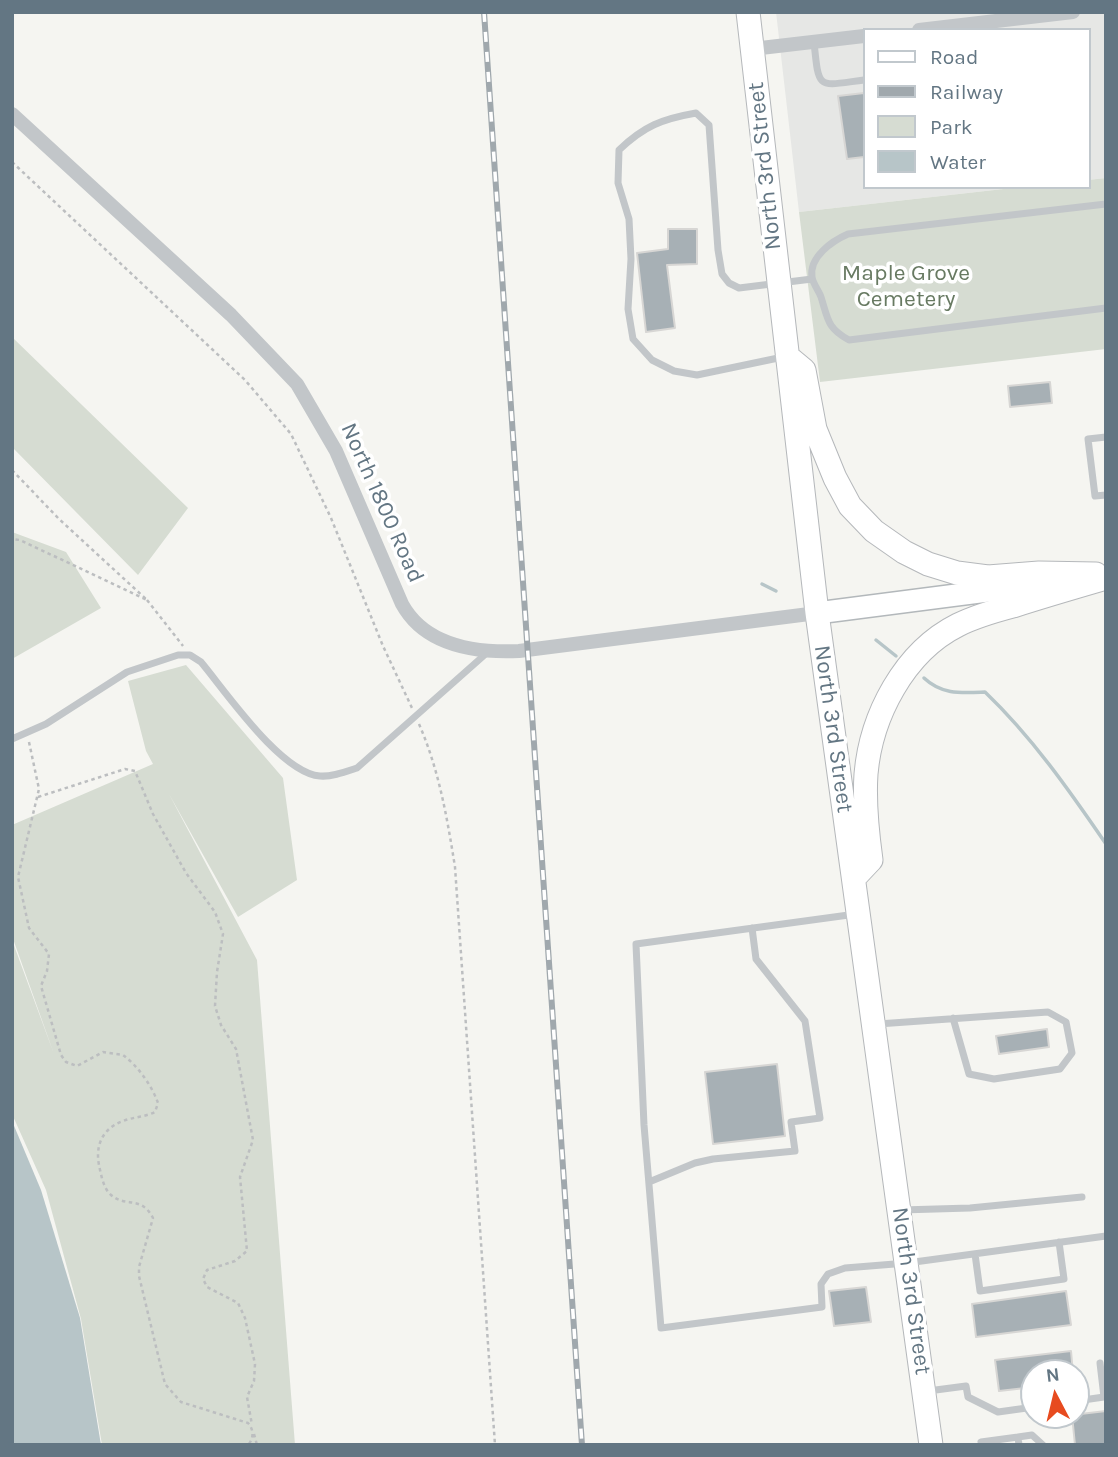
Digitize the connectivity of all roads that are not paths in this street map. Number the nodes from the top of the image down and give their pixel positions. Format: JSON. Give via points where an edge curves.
{"nodes":[{"id":1,"x":748,"y":12,"type":"edge"},
{"id":2,"x":1073,"y":12,"type":"edge"},
{"id":3,"x":989,"y":26,"type":"edge"},
{"id":4,"x":954,"y":28,"type":"edge"},
{"id":5,"x":862,"y":36,"type":"edge"},
{"id":6,"x":814,"y":42,"type":"junction"},
{"id":7,"x":752,"y":48,"type":"junction"},
{"id":8,"x":862,"y":80,"type":"edge"},
{"id":9,"x":12,"y":114,"type":"edge"},
{"id":10,"x":1106,"y":204,"type":"edge"},
{"id":11,"x":812,"y":279,"type":"junction"},
{"id":12,"x":778,"y":284,"type":"junction"},
{"id":13,"x":1106,"y":308,"type":"edge"},
{"id":14,"x":787,"y":356,"type":"junction"},
{"id":15,"x":1106,"y":437,"type":"edge"},
{"id":16,"x":1106,"y":495,"type":"edge"},
{"id":17,"x":1106,"y":576,"type":"edge"},
{"id":18,"x":817,"y":613,"type":"junction"},
{"id":19,"x":490,"y":651,"type":"junction"},
{"id":20,"x":12,"y":739,"type":"edge"},
{"id":21,"x":854,"y":878,"type":"junction"},
{"id":22,"x":859,"y":913,"type":"junction"},
{"id":23,"x":752,"y":928,"type":"junction"},
{"id":24,"x":953,"y":1018,"type":"junction"},
{"id":25,"x":874,"y":1025,"type":"junction"},
{"id":26,"x":649,"y":1182,"type":"junction"},
{"id":27,"x":1082,"y":1197,"type":"dead end"},
{"id":28,"x":900,"y":1210,"type":"junction"},
{"id":29,"x":1106,"y":1236,"type":"edge"},
{"id":30,"x":1059,"y":1242,"type":"junction"},
{"id":31,"x":975,"y":1254,"type":"junction"},
{"id":32,"x":907,"y":1263,"type":"junction"},
{"id":33,"x":1100,"y":1363,"type":"dead end"},
{"id":34,"x":924,"y":1392,"type":"junction"},
{"id":35,"x":1090,"y":1399,"type":"edge"},
{"id":36,"x":1020,"y":1409,"type":"edge"},
{"id":37,"x":1018,"y":1441,"type":"edge"},
{"id":38,"x":931,"y":1445,"type":"edge"},
{"id":39,"x":982,"y":1445,"type":"edge"},
{"id":40,"x":1043,"y":1445,"type":"edge"}],
"edges":[{"from":1,"to":7,"type":"highway","name":"North 3rd Street"},
{"from":2,"to":3,"type":"street"},
{"from":3,"to":4,"type":"street"},
{"from":5,"to":6,"type":"street"},
{"from":6,"to":7,"type":"street"},
{"from":6,"to":8,"type":"lane","via":[[823,83]]},
{"from":7,"to":12,"type":"highway","name":"North 3rd Street"},
{"from":9,"to":19,"type":"street","name":"North 1800 Road","via":[[231,315],[297,384],[336,451],[411,620],[448,643]]},
{"from":10,"to":11,"type":"lane","via":[[848,234],[821,251]]},
{"from":11,"to":12,"type":"lane"},
{"from":11,"to":13,"type":"lane","via":[[827,321],[849,340]]},
{"from":12,"to":14,"type":"highway","name":"North 3rd Street"},
{"from":12,"to":14,"type":"lane","via":[[739,288],[722,274],[709,125],[696,113],[671,117],[639,131],[619,150],[618,183],[629,219],[628,309],[633,340],[652,360],[697,375]]},
{"from":14,"to":17,"type":"highway","via":[[804,370],[815,429],[850,506],[904,552],[957,573],[988,577],[1039,573]]},
{"from":14,"to":18,"type":"highway","name":"North 3rd Street"},
{"from":15,"to":16,"type":"lane","via":[[1088,439],[1095,496]]},
{"from":17,"to":18,"type":"main road"},
{"from":17,"to":21,"type":"highway","via":[[975,616],[954,626],[909,665],[885,705],[872,743],[865,814],[870,860]]},
{"from":18,"to":19,"type":"street","name":"North 1800 Road"},
{"from":18,"to":21,"type":"highway","name":"North 3rd Street"},
{"from":19,"to":20,"type":"lane","via":[[357,768],[330,776],[294,767],[276,753],[190,654],[127,672],[73,708]]},
{"from":21,"to":22,"type":"highway","name":"North 3rd Street"},
{"from":22,"to":23,"type":"lane"},
{"from":22,"to":25,"type":"highway","name":"North 3rd Street"},
{"from":23,"to":26,"type":"lane","via":[[636,944]]},
{"from":23,"to":26,"type":"lane","via":[[756,959],[805,1021],[820,1118],[791,1122],[795,1151],[713,1159]]},
{"from":24,"to":24,"type":"lane","via":[[1048,1012],[1066,1022],[1072,1053],[1060,1069],[994,1079],[969,1074]]},
{"from":24,"to":25,"type":"lane"},
{"from":25,"to":28,"type":"highway","name":"North 3rd Street"},
{"from":26,"to":32,"type":"lane","via":[[661,1328],[822,1307],[821,1284],[828,1274],[845,1268]]},
{"from":27,"to":28,"type":"lane"},
{"from":28,"to":32,"type":"highway","name":"North 3rd Street"},
{"from":29,"to":30,"type":"lane"},
{"from":30,"to":31,"type":"lane"},
{"from":30,"to":31,"type":"lane","via":[[1064,1279],[980,1291]]},
{"from":31,"to":32,"type":"lane"},
{"from":32,"to":34,"type":"highway","name":"North 3rd Street"},
{"from":33,"to":35,"type":"lane","via":[[1104,1397]]},
{"from":34,"to":36,"type":"lane","via":[[966,1386],[968,1397],[998,1412]]},
{"from":34,"to":38,"type":"highway","name":"North 3rd Street"},
{"from":37,"to":39,"type":"lane"},
{"from":37,"to":40,"type":"lane","via":[[1032,1435]]}]}
